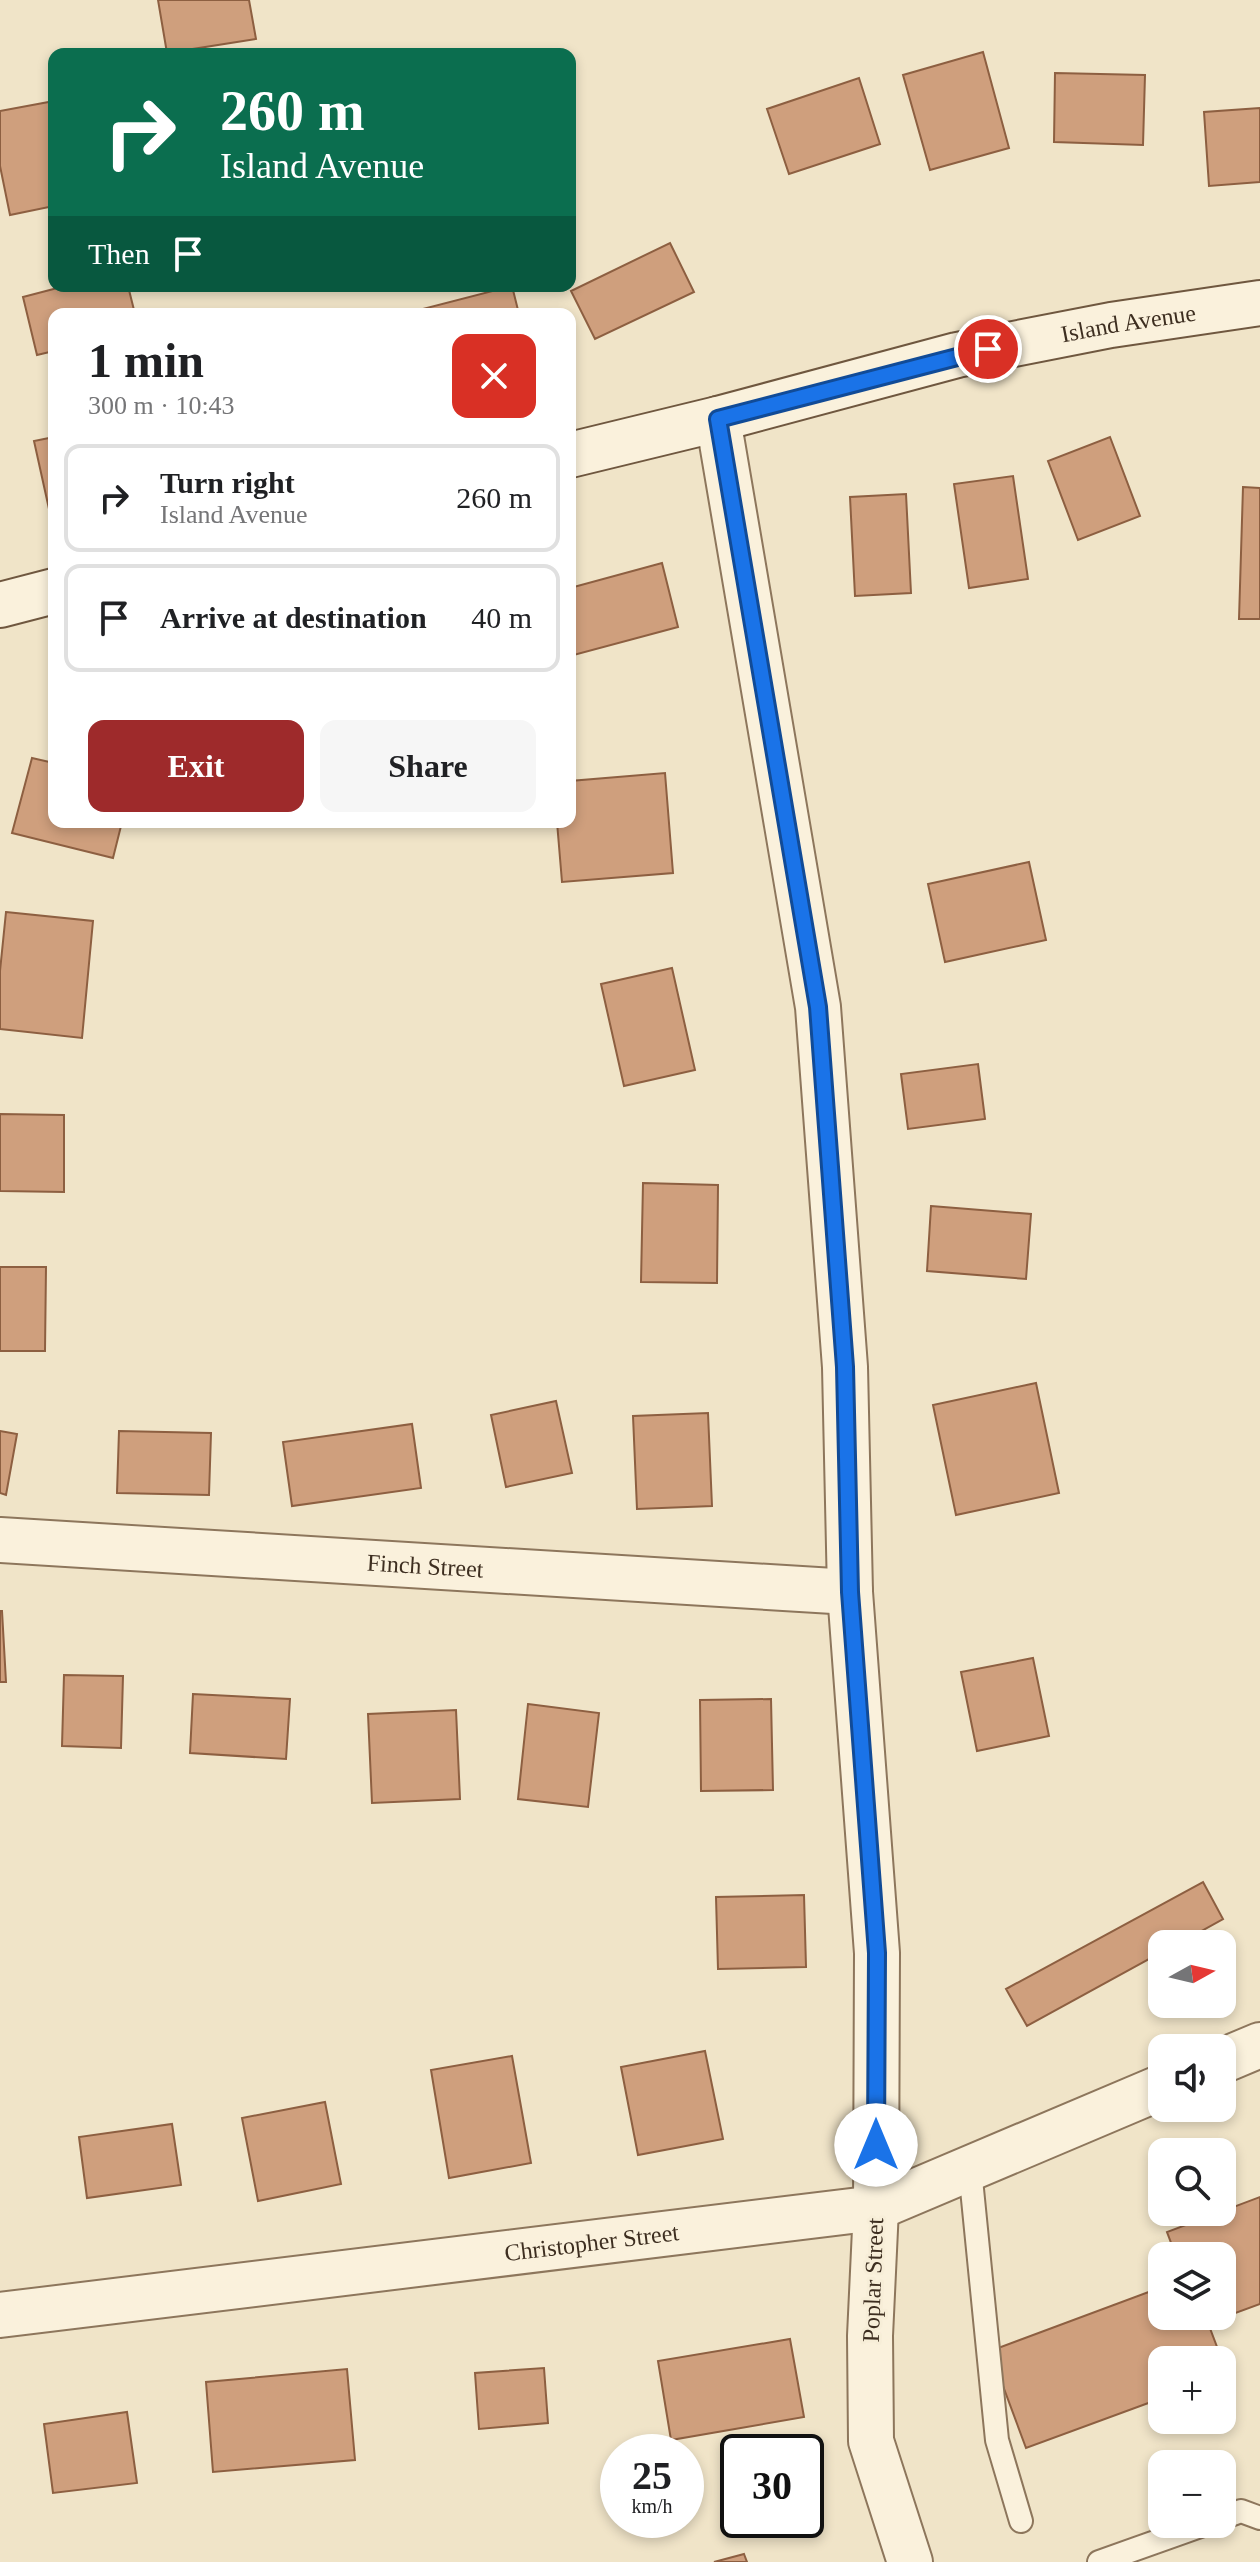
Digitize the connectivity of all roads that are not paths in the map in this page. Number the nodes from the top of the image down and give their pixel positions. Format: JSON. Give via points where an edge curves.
{"nodes":[{"id":1,"x":1260,"y":303,"type":"edge"},
{"id":2,"x":718,"y":419,"type":"junction"},
{"id":3,"x":576,"y":454,"type":"edge"},
{"id":4,"x":48,"y":593,"type":"edge"},
{"id":5,"x":0,"y":605,"type":"edge"},
{"id":6,"x":0,"y":1540,"type":"edge"},
{"id":7,"x":850,"y":1592,"type":"junction"},
{"id":8,"x":1260,"y":2045,"type":"edge"},
{"id":9,"x":1236,"y":2055,"type":"edge"},
{"id":10,"x":1148,"y":2093,"type":"edge"},
{"id":11,"x":970,"y":2169,"type":"junction"},
{"id":12,"x":876,"y":2208,"type":"junction"},
{"id":13,"x":0,"y":2315,"type":"edge"},
{"id":14,"x":1236,"y":2513,"type":"edge"},
{"id":15,"x":1260,"y":2518,"type":"edge"},
{"id":16,"x":1021,"y":2521,"type":"dead end"},
{"id":17,"x":1167,"y":2538,"type":"edge"},
{"id":18,"x":910,"y":2562,"type":"edge"},
{"id":19,"x":1099,"y":2562,"type":"edge"}],
"edges":[{"from":1,"to":2,"type":"street","name":"Island Avenue","via":[[957,355]]},
{"from":2,"to":3,"type":"street","name":"Island Avenue"},
{"from":2,"to":7,"type":"street","name":"Poplar Street","via":[[818,1007],[845,1367]]},
{"from":4,"to":5,"type":"street"},
{"from":6,"to":7,"type":"street","name":"Finch Street"},
{"from":7,"to":12,"type":"street","name":"Poplar Street","via":[[877,1953]]},
{"from":8,"to":9,"type":"street"},
{"from":10,"to":11,"type":"street","name":"Christopher Street"},
{"from":11,"to":12,"type":"street","name":"Christopher Street"},
{"from":11,"to":16,"type":"lane","via":[[997,2440]]},
{"from":12,"to":13,"type":"street","name":"Christopher Street"},
{"from":12,"to":18,"type":"street","name":"Poplar Street","via":[[871,2441]]},
{"from":14,"to":15,"type":"lane"},
{"from":17,"to":19,"type":"lane"}]}
